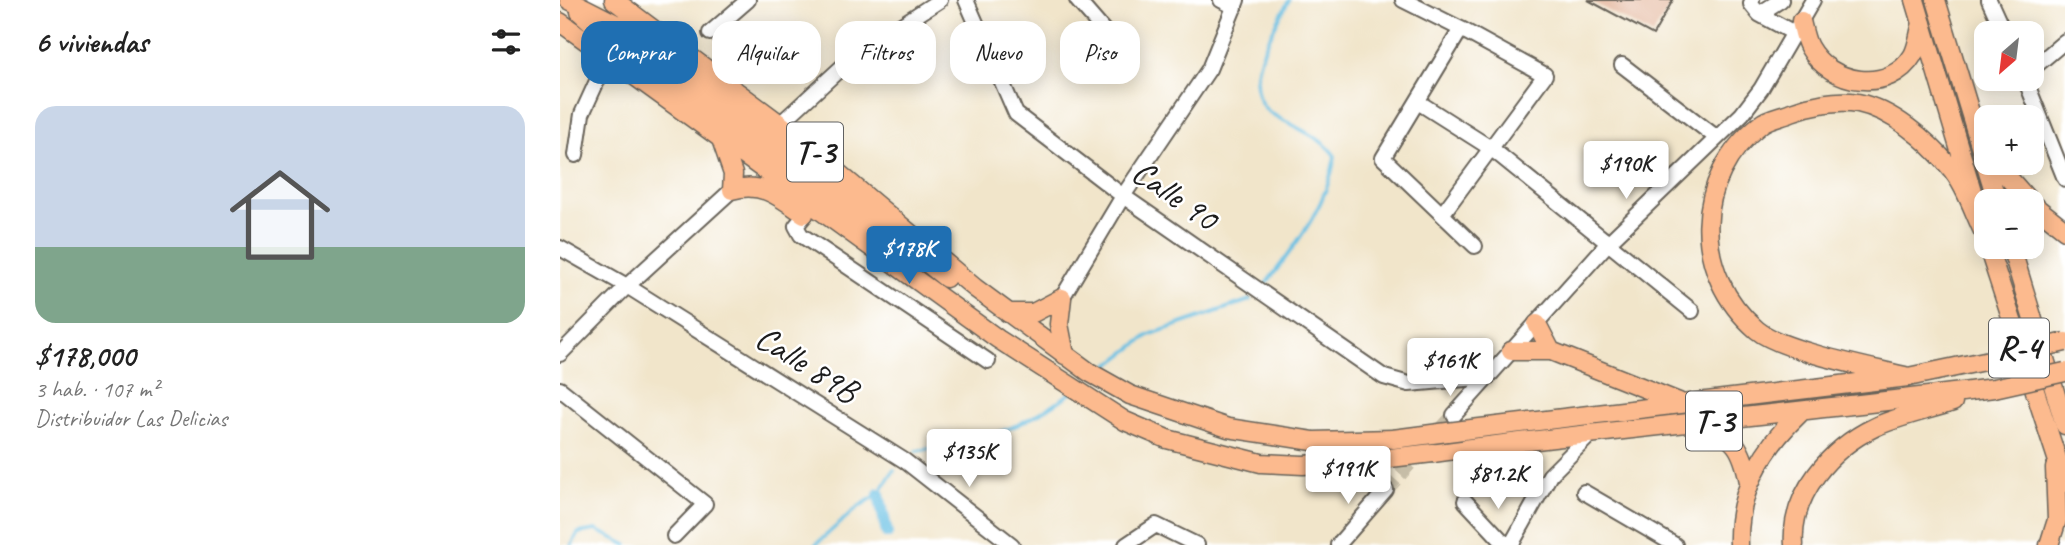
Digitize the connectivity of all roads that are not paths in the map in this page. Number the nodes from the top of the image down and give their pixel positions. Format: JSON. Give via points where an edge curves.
{"nodes":[{"id":1,"x":568,"y":0,"type":"edge"},
{"id":2,"x":614,"y":0,"type":"edge"},
{"id":3,"x":748,"y":0,"type":"edge"},
{"id":4,"x":940,"y":0,"type":"edge"},
{"id":5,"x":967,"y":0,"type":"edge"},
{"id":6,"x":1077,"y":0,"type":"edge"},
{"id":7,"x":1403,"y":0,"type":"edge"},
{"id":8,"x":1781,"y":0,"type":"edge"},
{"id":9,"x":1813,"y":0,"type":"edge"},
{"id":10,"x":1915,"y":0,"type":"edge"},
{"id":11,"x":1936,"y":0,"type":"edge"},
{"id":12,"x":1989,"y":0,"type":"edge"},
{"id":13,"x":1231,"y":2,"type":"edge"},
{"id":14,"x":1754,"y":6,"type":"edge"},
{"id":15,"x":1095,"y":21,"type":"edge"},
{"id":16,"x":1999,"y":21,"type":"edge"},
{"id":17,"x":560,"y":22,"type":"edge"},
{"id":18,"x":1922,"y":23,"type":"junction"},
{"id":19,"x":1797,"y":27,"type":"junction"},
{"id":20,"x":1461,"y":29,"type":"junction"},
{"id":21,"x":710,"y":33,"type":"dead end"},
{"id":22,"x":581,"y":37,"type":"edge"},
{"id":23,"x":2065,"y":41,"type":"edge"},
{"id":24,"x":2044,"y":59,"type":"edge"},
{"id":25,"x":1955,"y":61,"type":"junction"},
{"id":26,"x":1622,"y":65,"type":"dead end"},
{"id":27,"x":596,"y":84,"type":"edge"},
{"id":28,"x":645,"y":84,"type":"edge"},
{"id":29,"x":2030,"y":91,"type":"edge"},
{"id":30,"x":1418,"y":102,"type":"junction"},
{"id":31,"x":1974,"y":105,"type":"edge"},
{"id":32,"x":775,"y":131,"type":"junction"},
{"id":33,"x":1717,"y":138,"type":"junction"},
{"id":34,"x":721,"y":139,"type":"junction"},
{"id":35,"x":1492,"y":149,"type":"junction"},
{"id":36,"x":576,"y":155,"type":"dead end"},
{"id":37,"x":2006,"y":175,"type":"edge"},
{"id":38,"x":2065,"y":179,"type":"edge"},
{"id":39,"x":1993,"y":189,"type":"edge"},
{"id":40,"x":2018,"y":189,"type":"edge"},
{"id":41,"x":732,"y":190,"type":"junction"},
{"id":42,"x":1123,"y":196,"type":"junction"},
{"id":43,"x":1974,"y":198,"type":"edge"},
{"id":44,"x":1443,"y":214,"type":"junction"},
{"id":45,"x":2044,"y":214,"type":"edge"},
{"id":46,"x":805,"y":215,"type":"junction"},
{"id":47,"x":1974,"y":215,"type":"edge"},
{"id":48,"x":2065,"y":230,"type":"edge"},
{"id":49,"x":1609,"y":242,"type":"junction"},
{"id":50,"x":1475,"y":246,"type":"dead end"},
{"id":51,"x":560,"y":248,"type":"edge"},
{"id":52,"x":1992,"y":259,"type":"edge"},
{"id":53,"x":2015,"y":259,"type":"edge"},
{"id":54,"x":627,"y":286,"type":"junction"},
{"id":55,"x":930,"y":290,"type":"junction"},
{"id":56,"x":1062,"y":298,"type":"junction"},
{"id":57,"x":1692,"y":310,"type":"dead end"},
{"id":58,"x":1008,"y":313,"type":"junction"},
{"id":59,"x":1537,"y":324,"type":"junction"},
{"id":60,"x":1035,"y":334,"type":"junction"},
{"id":61,"x":2065,"y":342,"type":"edge"},
{"id":62,"x":1511,"y":351,"type":"junction"},
{"id":63,"x":1551,"y":351,"type":"junction"},
{"id":64,"x":560,"y":354,"type":"edge"},
{"id":65,"x":1065,"y":355,"type":"junction"},
{"id":66,"x":988,"y":361,"type":"dead end"},
{"id":67,"x":2065,"y":372,"type":"edge"},
{"id":68,"x":1488,"y":377,"type":"junction"},
{"id":69,"x":1908,"y":377,"type":"junction"},
{"id":70,"x":1994,"y":388,"type":"junction"},
{"id":71,"x":560,"y":389,"type":"edge"},
{"id":72,"x":1682,"y":404,"type":"junction"},
{"id":73,"x":1800,"y":413,"type":"junction"},
{"id":74,"x":1703,"y":422,"type":"junction"},
{"id":75,"x":1459,"y":423,"type":"junction"},
{"id":76,"x":2065,"y":425,"type":"edge"},
{"id":77,"x":1593,"y":432,"type":"junction"},
{"id":78,"x":2054,"y":447,"type":"junction"},
{"id":79,"x":1749,"y":482,"type":"junction"},
{"id":80,"x":2065,"y":483,"type":"edge"},
{"id":81,"x":1386,"y":490,"type":"tunnel mouth"},
{"id":82,"x":1584,"y":492,"type":"dead end"},
{"id":83,"x":1465,"y":501,"type":"dead end"},
{"id":84,"x":674,"y":536,"type":"dead end"},
{"id":85,"x":1012,"y":545,"type":"edge"},
{"id":86,"x":1126,"y":545,"type":"edge"},
{"id":87,"x":1197,"y":545,"type":"edge"},
{"id":88,"x":1339,"y":545,"type":"edge"},
{"id":89,"x":1508,"y":545,"type":"edge"},
{"id":90,"x":1675,"y":545,"type":"edge"},
{"id":91,"x":1739,"y":545,"type":"edge"},
{"id":92,"x":1794,"y":545,"type":"edge"},
{"id":93,"x":2049,"y":545,"type":"edge"}],
"edges":[{"from":1,"to":32,"type":"main road","via":[[622,27]]},
{"from":1,"to":55,"type":"main road","via":[[613,43],[860,225]]},
{"from":2,"to":32,"type":"main road","number":"T-3"},
{"from":3,"to":21,"type":"street"},
{"from":4,"to":32,"type":"street","via":[[855,55]]},
{"from":5,"to":42,"type":"street","name":"Calle 90","via":[[1016,114]]},
{"from":6,"to":15,"type":"street"},
{"from":7,"to":20,"type":"street"},
{"from":8,"to":14,"type":"street"},
{"from":9,"to":19,"type":"street"},
{"from":10,"to":18,"type":"main road","number":"R-4"},
{"from":11,"to":25,"type":"main road"},
{"from":12,"to":16,"type":"street"},
{"from":13,"to":42,"type":"street","via":[[1209,69]]},
{"from":14,"to":19,"type":"street"},
{"from":17,"to":22,"type":"main road","number":"T-3"},
{"from":18,"to":19,"type":"main road","via":[[1914,54],[1898,73],[1874,82],[1849,78],[1827,66]]},
{"from":18,"to":43,"type":"main road","number":"R-4"},
{"from":19,"to":33,"type":"street","via":[[1761,89]]},
{"from":20,"to":30,"type":"street"},
{"from":20,"to":35,"type":"street","via":[[1545,75]]},
{"from":23,"to":24,"type":"street"},
{"from":25,"to":31,"type":"main road"},
{"from":25,"to":39,"type":"main road"},
{"from":26,"to":33,"type":"street"},
{"from":27,"to":36,"type":"street","via":[[582,114]]},
{"from":28,"to":34,"type":"main road","number":"T-3"},
{"from":29,"to":38,"type":"street"},
{"from":30,"to":35,"type":"street"},
{"from":30,"to":44,"type":"street","via":[[1383,158]]},
{"from":32,"to":58,"type":"main road","number":"T-3"},
{"from":32,"to":60,"type":"main road","via":[[971,298]]},
{"from":33,"to":49,"type":"street"},
{"from":34,"to":41,"type":"main road","via":[[733,174]]},
{"from":34,"to":55,"type":"main road","number":"T-3"},
{"from":35,"to":44,"type":"street"},
{"from":35,"to":49,"type":"street"},
{"from":37,"to":40,"type":"main road"},
{"from":41,"to":46,"type":"main road","via":[[748,186],[768,189]]},
{"from":41,"to":54,"type":"street"},
{"from":42,"to":56,"type":"street"},
{"from":42,"to":68,"type":"street","name":"Calle 90","via":[[1384,377],[1409,384]]},
{"from":44,"to":50,"type":"street"},
{"from":45,"to":48,"type":"main road"},
{"from":46,"to":55,"type":"main road"},
{"from":46,"to":66,"type":"street","via":[[796,226],[801,235]]},
{"from":47,"to":69,"type":"main road","via":[[1950,167],[1894,119],[1858,103],[1812,105],[1762,122],[1729,159],[1710,199],[1708,251],[1724,295],[1759,332],[1804,351]]},
{"from":49,"to":57,"type":"street"},
{"from":49,"to":59,"type":"street"},
{"from":51,"to":54,"type":"street","name":"Calle 89B"},
{"from":52,"to":78,"type":"main road","number":"R-4"},
{"from":53,"to":76,"type":"main road","number":"R-4"},
{"from":54,"to":64,"type":"street"},
{"from":54,"to":85,"type":"street","name":"Calle 89B","via":[[905,461]]},
{"from":55,"to":77,"type":"main road","number":"T-3","bridge":true,"via":[[1125,421],[1167,439],[1261,463],[1364,461]]},
{"from":56,"to":58,"type":"main road","via":[[1033,313]]},
{"from":56,"to":65,"type":"main road","via":[[1059,324]]},
{"from":58,"to":60,"type":"main road","number":"T-3"},
{"from":59,"to":62,"type":"street"},
{"from":59,"to":63,"type":"main road"},
{"from":60,"to":65,"type":"main road","number":"T-3"},
{"from":61,"to":69,"type":"main road","number":"T-3","bridge":true},
{"from":62,"to":63,"type":"main road"},
{"from":62,"to":68,"type":"street"},
{"from":63,"to":72,"type":"main road"},
{"from":65,"to":75,"type":"main road","number":"T-3","bridge":true,"via":[[1095,376],[1162,408],[1239,430],[1313,441],[1393,439]]},
{"from":67,"to":70,"type":"main road","number":"T-3","bridge":true},
{"from":68,"to":75,"type":"street"},
{"from":69,"to":72,"type":"main road","number":"T-3"},
{"from":70,"to":73,"type":"main road","number":"T-3"},
{"from":70,"to":92,"type":"main road","via":[[1875,427],[1839,450],[1807,487],[1793,527]]},
{"from":71,"to":84,"type":"street","via":[[705,504]]},
{"from":72,"to":75,"type":"main road","number":"T-3"},
{"from":73,"to":74,"type":"main road","number":"T-3"},
{"from":73,"to":79,"type":"main road","via":[[1777,435]]},
{"from":74,"to":77,"type":"main road","number":"T-3"},
{"from":74,"to":79,"type":"main road","via":[[1742,450]]},
{"from":77,"to":89,"type":"street","via":[[1550,475]]},
{"from":78,"to":80,"type":"main road","number":"R-4"},
{"from":78,"to":93,"type":"main road","via":[[2057,520]]},
{"from":79,"to":91,"type":"main road","number":"T-3"},
{"from":81,"to":88,"type":"street"},
{"from":82,"to":90,"type":"street"},
{"from":83,"to":89,"type":"street"},
{"from":86,"to":87,"type":"street","via":[[1156,525]]}]}
